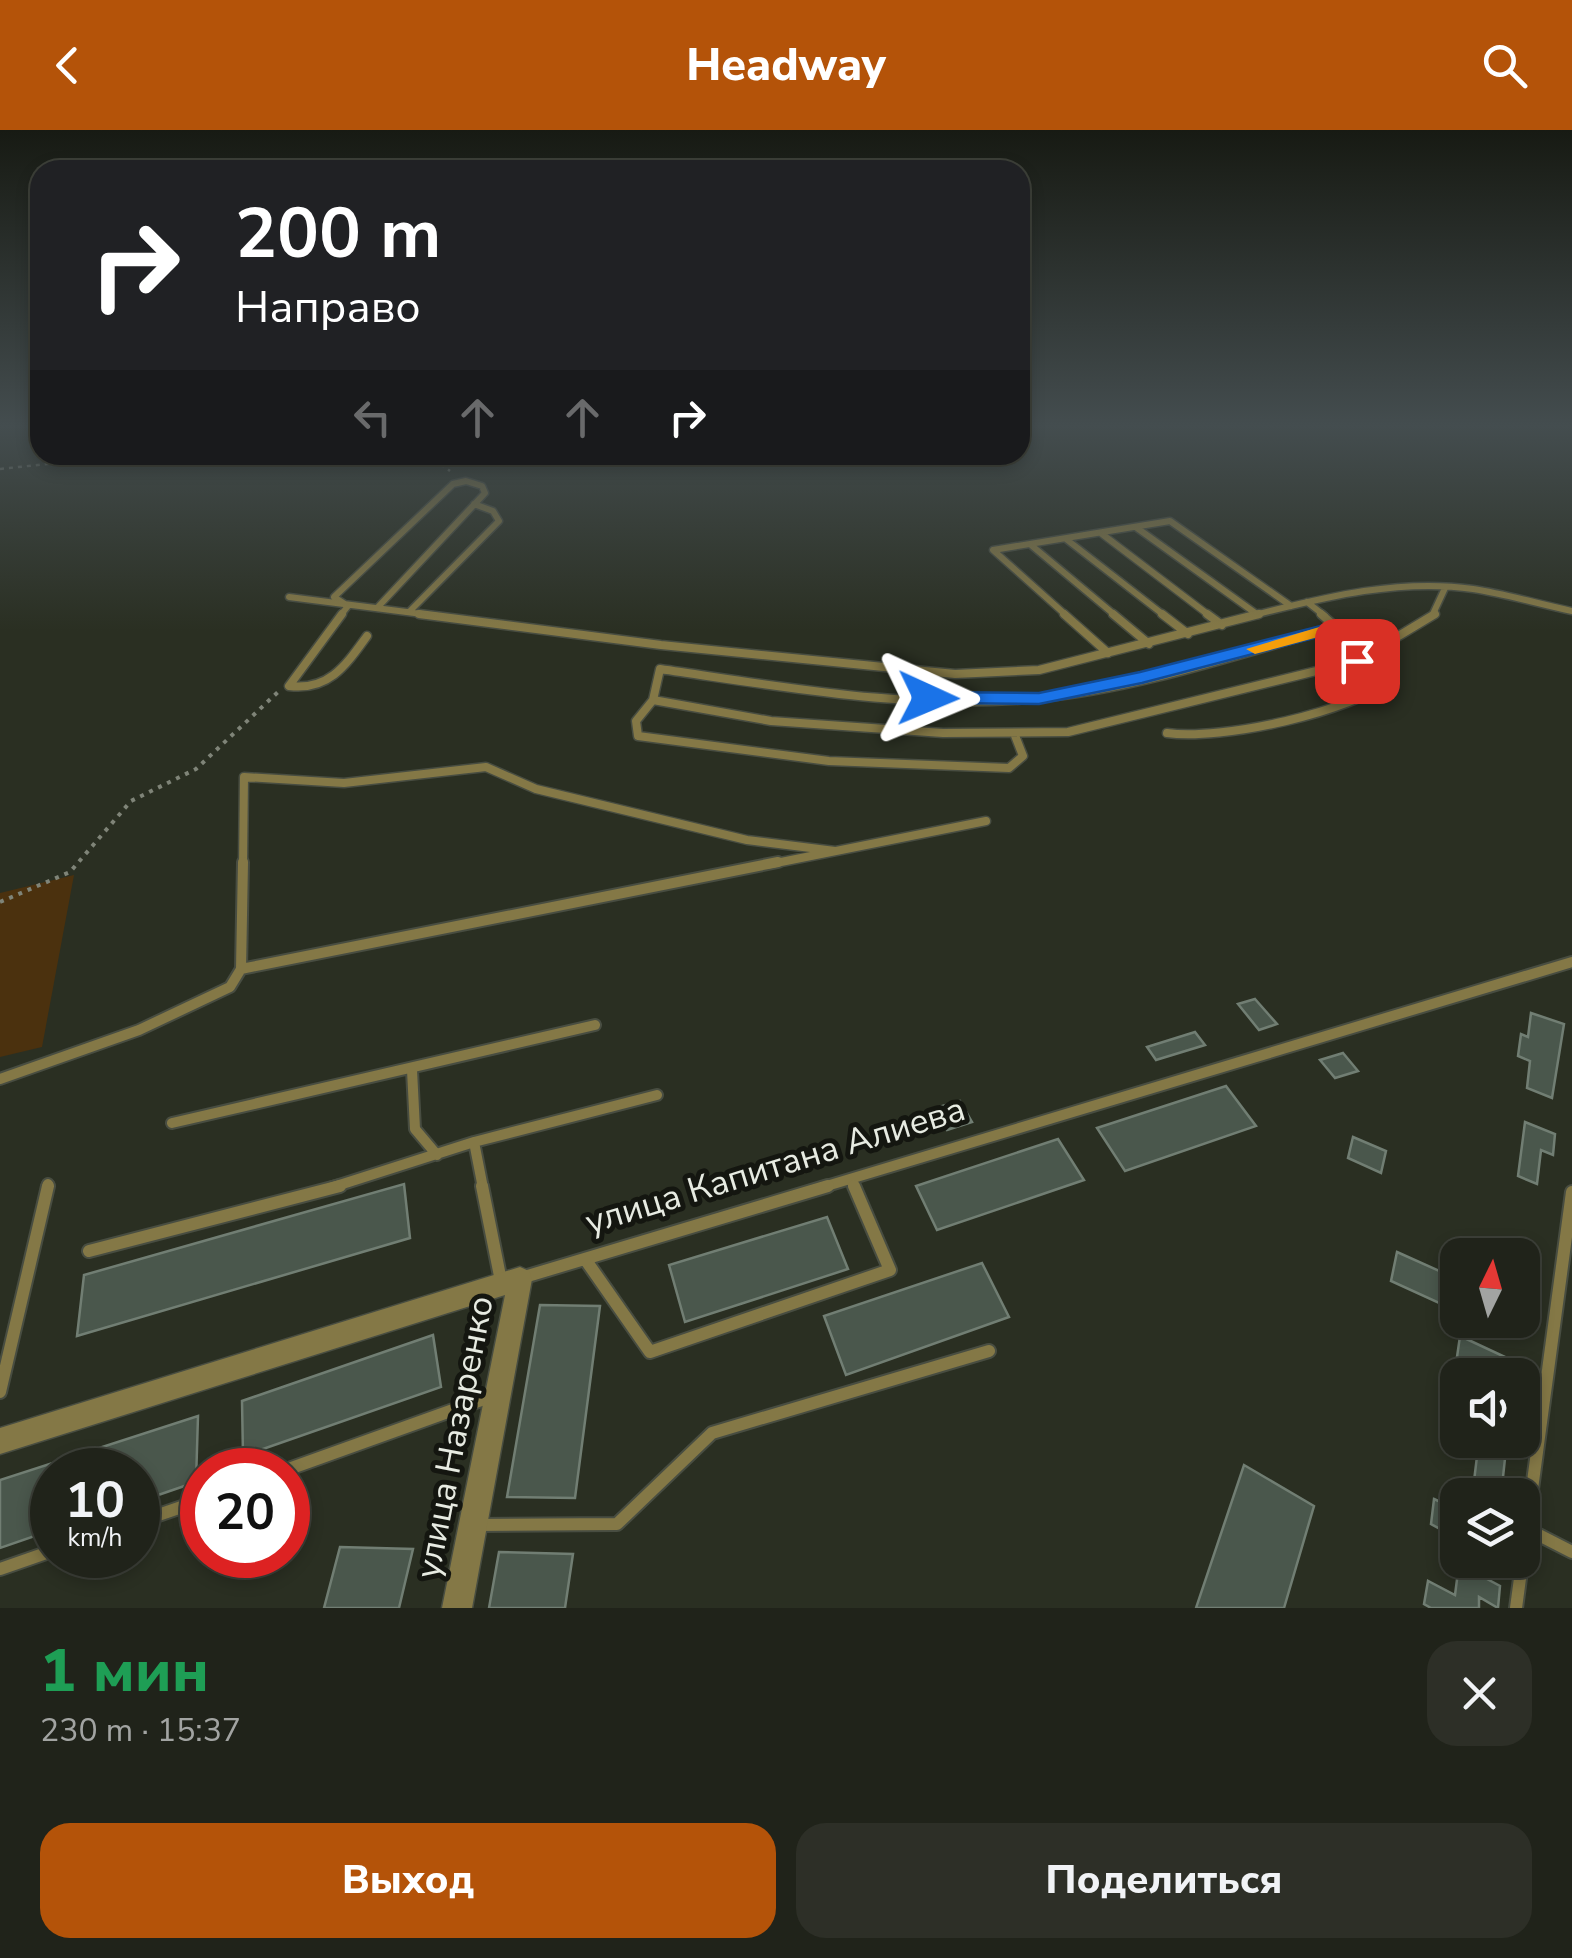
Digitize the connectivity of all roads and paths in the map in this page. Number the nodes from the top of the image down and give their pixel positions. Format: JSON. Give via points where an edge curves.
{"nodes":[{"id":1,"x":444,"y":493,"type":"edge"},
{"id":2,"x":485,"y":493,"type":"edge"},
{"id":3,"x":474,"y":504,"type":"junction"},
{"id":4,"x":1137,"y":528,"type":"junction"},
{"id":5,"x":1102,"y":534,"type":"junction"},
{"id":6,"x":1066,"y":540,"type":"junction"},
{"id":7,"x":1031,"y":544,"type":"junction"},
{"id":8,"x":1445,"y":588,"type":"junction"},
{"id":9,"x":289,"y":597,"type":"dead end"},
{"id":10,"x":1307,"y":602,"type":"junction"},
{"id":11,"x":348,"y":606,"type":"junction"},
{"id":12,"x":378,"y":606,"type":"junction"},
{"id":13,"x":1291,"y":606,"type":"junction"},
{"id":14,"x":410,"y":611,"type":"junction"},
{"id":15,"x":1572,"y":612,"type":"edge"},
{"id":16,"x":1258,"y":616,"type":"junction"},
{"id":17,"x":1222,"y":625,"type":"junction"},
{"id":18,"x":1336,"y":627,"type":"junction"},
{"id":19,"x":1188,"y":634,"type":"junction"},
{"id":20,"x":367,"y":636,"type":"dead end"},
{"id":21,"x":1149,"y":644,"type":"junction"},
{"id":22,"x":1108,"y":654,"type":"junction"},
{"id":23,"x":1372,"y":654,"type":"junction"},
{"id":24,"x":289,"y":686,"type":"junction"},
{"id":25,"x":653,"y":700,"type":"junction"},
{"id":26,"x":1014,"y":733,"type":"junction"},
{"id":27,"x":1167,"y":733,"type":"dead end"},
{"id":28,"x":986,"y":821,"type":"dead end"},
{"id":29,"x":844,"y":852,"type":"junction"},
{"id":30,"x":0,"y":902,"type":"edge"},
{"id":31,"x":1572,"y":962,"type":"edge"},
{"id":32,"x":241,"y":970,"type":"junction"},
{"id":33,"x":595,"y":1026,"type":"dead end"},
{"id":34,"x":412,"y":1070,"type":"junction"},
{"id":35,"x":0,"y":1078,"type":"edge"},
{"id":36,"x":657,"y":1095,"type":"dead end"},
{"id":37,"x":172,"y":1123,"type":"dead end"},
{"id":38,"x":474,"y":1142,"type":"junction"},
{"id":39,"x":437,"y":1155,"type":"junction"},
{"id":40,"x":851,"y":1179,"type":"junction"},
{"id":41,"x":48,"y":1184,"type":"dead end"},
{"id":42,"x":1572,"y":1192,"type":"edge"},
{"id":43,"x":90,"y":1251,"type":"dead end"},
{"id":44,"x":585,"y":1259,"type":"junction"},
{"id":45,"x":511,"y":1282,"type":"junction"},
{"id":46,"x":988,"y":1351,"type":"dead end"},
{"id":47,"x":0,"y":1392,"type":"edge"},
{"id":48,"x":498,"y":1394,"type":"junction"},
{"id":49,"x":0,"y":1441,"type":"edge"},
{"id":50,"x":310,"y":1461,"type":"edge"},
{"id":51,"x":1534,"y":1478,"type":"edge"},
{"id":52,"x":472,"y":1525,"type":"junction"},
{"id":53,"x":1540,"y":1535,"type":"edge"},
{"id":54,"x":1572,"y":1552,"type":"edge"},
{"id":55,"x":30,"y":1558,"type":"edge"},
{"id":56,"x":0,"y":1568,"type":"edge"},
{"id":57,"x":1520,"y":1578,"type":"edge"},
{"id":58,"x":457,"y":1608,"type":"edge"},
{"id":59,"x":1516,"y":1608,"type":"edge"}],
"edges":[{"from":1,"to":11,"type":"lane","via":[[334,598]]},
{"from":2,"to":3,"type":"lane"},
{"from":3,"to":12,"type":"lane"},
{"from":3,"to":14,"type":"lane","via":[[499,521]]},
{"from":4,"to":5,"type":"lane"},
{"from":4,"to":13,"type":"lane","via":[[1170,521]]},
{"from":4,"to":16,"type":"lane"},
{"from":5,"to":6,"type":"lane"},
{"from":5,"to":17,"type":"lane"},
{"from":6,"to":7,"type":"lane"},
{"from":6,"to":19,"type":"lane"},
{"from":7,"to":21,"type":"lane"},
{"from":7,"to":22,"type":"lane","via":[[993,550]]},
{"from":8,"to":10,"type":"lane","via":[[1406,586]]},
{"from":8,"to":15,"type":"lane"},
{"from":8,"to":23,"type":"lane","via":[[1434,614]]},
{"from":9,"to":11,"type":"lane"},
{"from":10,"to":13,"type":"lane"},
{"from":10,"to":18,"type":"lane"},
{"from":11,"to":12,"type":"lane"},
{"from":11,"to":24,"type":"lane"},
{"from":12,"to":14,"type":"lane"},
{"from":13,"to":16,"type":"lane"},
{"from":14,"to":22,"type":"lane","via":[[955,674],[1038,670]]},
{"from":16,"to":17,"type":"lane"},
{"from":17,"to":19,"type":"lane"},
{"from":18,"to":23,"type":"lane"},
{"from":18,"to":25,"type":"lane","via":[[1039,698],[863,695],[660,670]]},
{"from":19,"to":21,"type":"lane"},
{"from":20,"to":24,"type":"lane","via":[[332,682],[309,691]]},
{"from":21,"to":22,"type":"lane"},
{"from":23,"to":26,"type":"lane","via":[[1068,732]]},
{"from":23,"to":27,"type":"lane","via":[[1394,678],[1376,692],[1220,734]]},
{"from":24,"to":30,"type":"path","via":[[196,769],[131,801],[70,872]]},
{"from":25,"to":26,"type":"lane","via":[[771,721]]},
{"from":25,"to":26,"type":"lane","via":[[636,721],[638,736],[829,760],[1009,768],[1023,756]]},
{"from":28,"to":29,"type":"lane"},
{"from":29,"to":32,"type":"lane"},
{"from":29,"to":32,"type":"lane","via":[[730,836],[536,789],[486,766],[344,784],[244,777]]},
{"from":31,"to":40,"type":"lane","name":"улица Капитана Алиева"},
{"from":32,"to":35,"type":"lane","via":[[230,987],[138,1030]]},
{"from":33,"to":34,"type":"lane"},
{"from":34,"to":37,"type":"lane"},
{"from":34,"to":39,"type":"lane","via":[[414,1130]]},
{"from":36,"to":38,"type":"lane"},
{"from":38,"to":39,"type":"lane"},
{"from":38,"to":45,"type":"lane"},
{"from":39,"to":43,"type":"lane"},
{"from":40,"to":44,"type":"lane","name":"улица Капитана Алиева"},
{"from":40,"to":44,"type":"lane","via":[[890,1270],[650,1352]]},
{"from":41,"to":47,"type":"lane"},
{"from":42,"to":51,"type":"lane"},
{"from":44,"to":45,"type":"lane","name":"улица Капитана Алиева"},
{"from":45,"to":48,"type":"street","name":"улица Назаренко"},
{"from":45,"to":49,"type":"street","name":"улица Капитана Алиева"},
{"from":46,"to":52,"type":"lane","via":[[712,1433],[618,1524]]},
{"from":48,"to":50,"type":"lane"},
{"from":48,"to":52,"type":"street","name":"улица Назаренко"},
{"from":52,"to":58,"type":"street","name":"улица Назаренко"},
{"from":53,"to":54,"type":"lane"},
{"from":55,"to":56,"type":"lane"},
{"from":57,"to":59,"type":"lane"}]}
